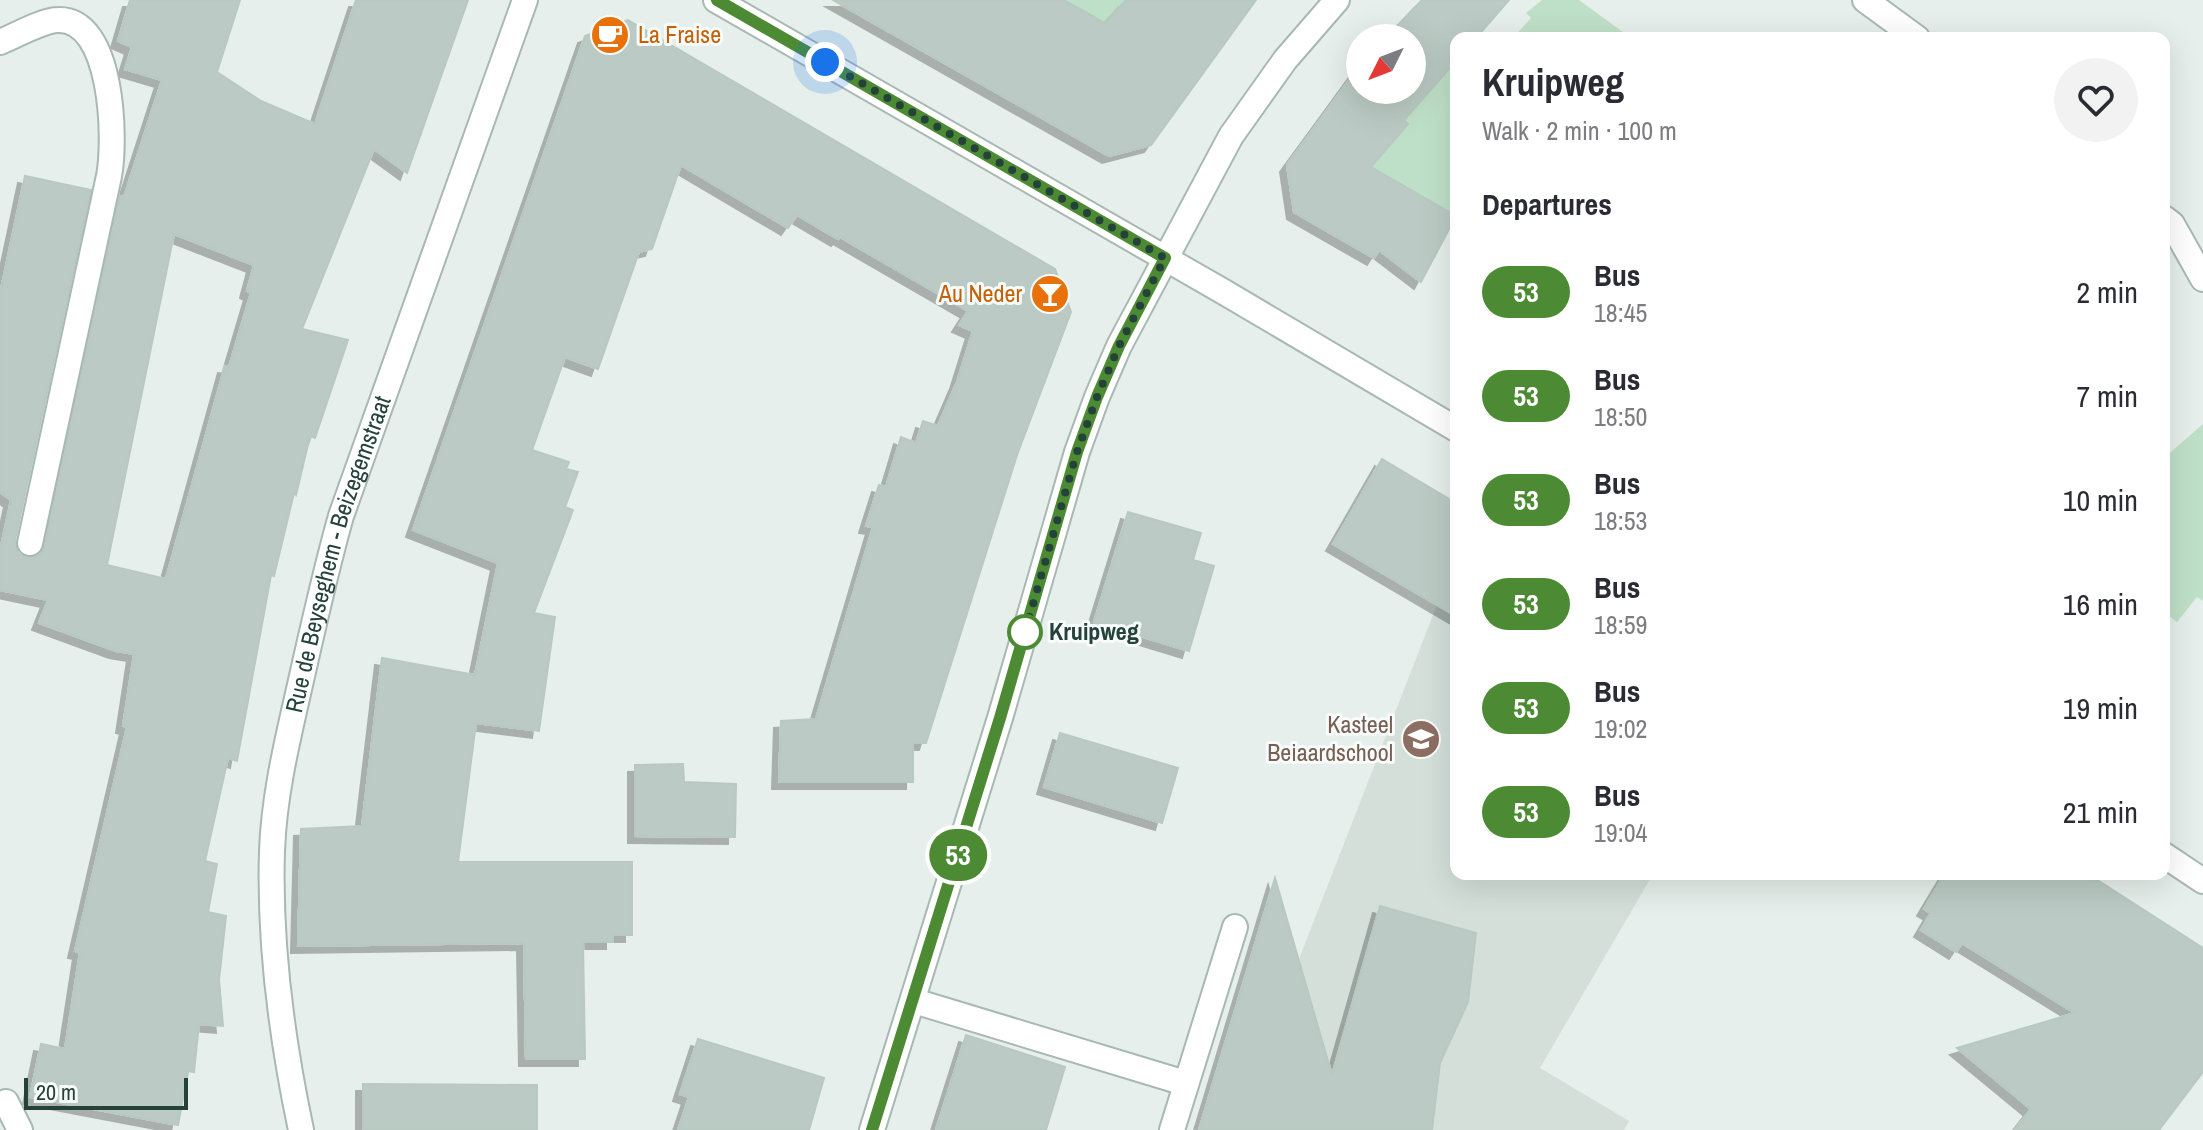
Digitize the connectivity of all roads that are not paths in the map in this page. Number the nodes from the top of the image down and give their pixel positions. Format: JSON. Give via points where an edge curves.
{"nodes":[{"id":1,"x":525,"y":0,"type":"edge"},
{"id":2,"x":716,"y":0,"type":"edge"},
{"id":3,"x":1337,"y":0,"type":"edge"},
{"id":4,"x":1865,"y":0,"type":"edge"},
{"id":5,"x":1909,"y":32,"type":"edge"},
{"id":6,"x":0,"y":42,"type":"edge"},
{"id":7,"x":2170,"y":222,"type":"edge"},
{"id":8,"x":1165,"y":258,"type":"junction"},
{"id":9,"x":2203,"y":279,"type":"edge"},
{"id":10,"x":1450,"y":425,"type":"edge"},
{"id":11,"x":30,"y":543,"type":"dead end"},
{"id":12,"x":2170,"y":859,"type":"edge"},
{"id":13,"x":2203,"y":881,"type":"edge"},
{"id":14,"x":1235,"y":927,"type":"dead end"},
{"id":15,"x":914,"y":1001,"type":"junction"},
{"id":16,"x":1185,"y":1083,"type":"junction"},
{"id":17,"x":6,"y":1102,"type":"dead end"},
{"id":18,"x":20,"y":1130,"type":"edge"},
{"id":19,"x":301,"y":1130,"type":"edge"},
{"id":20,"x":872,"y":1130,"type":"edge"},
{"id":21,"x":1172,"y":1130,"type":"edge"}],
"edges":[{"from":1,"to":19,"type":"street","name":"Rue de Beyseghem - Beizegemstraat","via":[[341,516],[288,739],[272,890],[282,1010]]},
{"from":2,"to":8,"type":"street"},
{"from":3,"to":8,"type":"street","via":[[1285,60],[1231,136]]},
{"from":4,"to":5,"type":"street"},
{"from":6,"to":11,"type":"street","via":[[56,19],[74,22],[89,35],[105,71],[113,144]]},
{"from":7,"to":9,"type":"street"},
{"from":8,"to":10,"type":"street"},
{"from":8,"to":15,"type":"street","via":[[1119,346],[1077,452]]},
{"from":12,"to":13,"type":"street"},
{"from":14,"to":16,"type":"street"},
{"from":15,"to":16,"type":"street"},
{"from":15,"to":20,"type":"street"},
{"from":16,"to":21,"type":"street"},
{"from":17,"to":18,"type":"street"}]}
